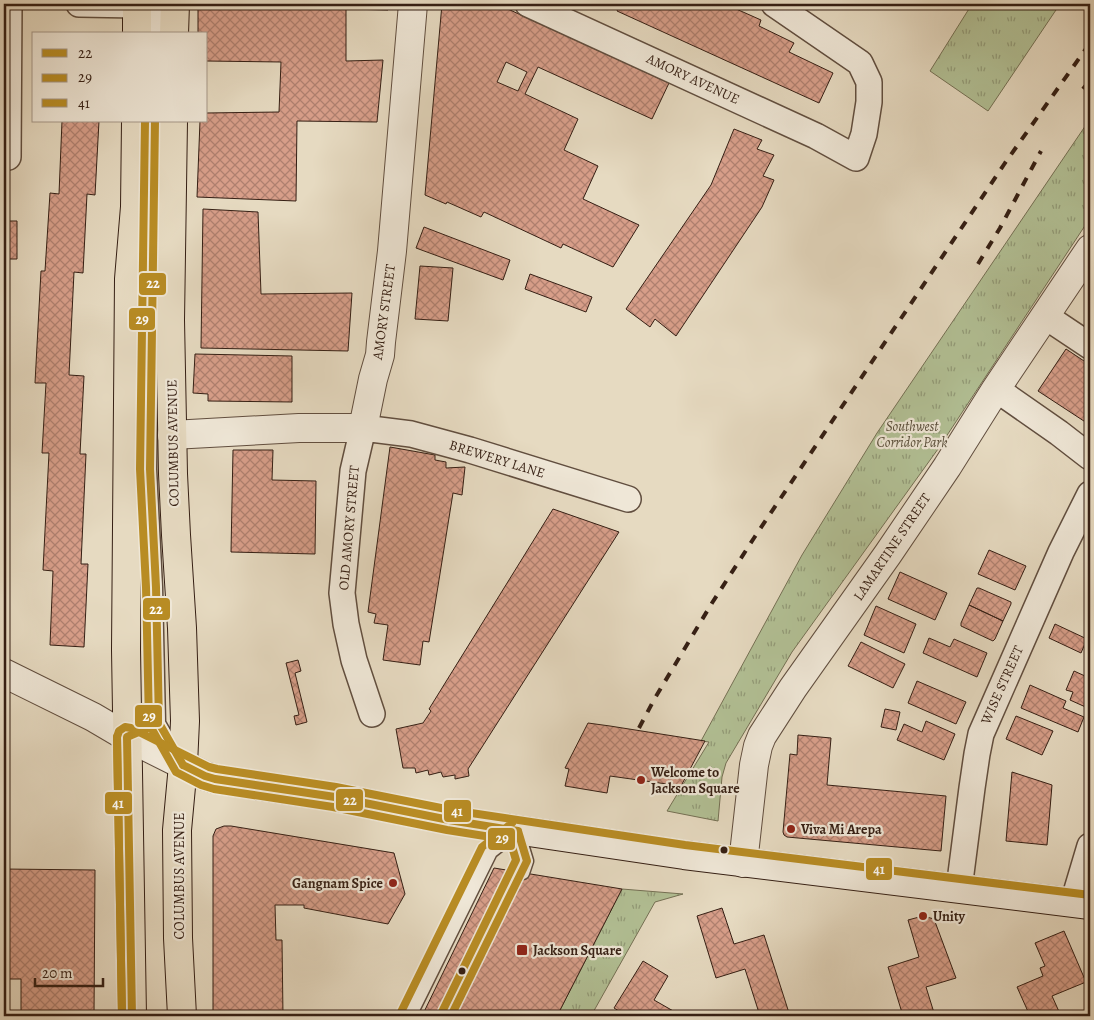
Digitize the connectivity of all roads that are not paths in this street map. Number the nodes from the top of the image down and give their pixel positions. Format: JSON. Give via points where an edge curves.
{"nodes":[{"id":1,"x":9,"y":4,"type":"edge"},
{"id":2,"x":79,"y":4,"type":"edge"},
{"id":3,"x":143,"y":4,"type":"edge"},
{"id":4,"x":175,"y":4,"type":"edge"},
{"id":5,"x":413,"y":4,"type":"edge"},
{"id":6,"x":528,"y":4,"type":"edge"},
{"id":7,"x":774,"y":4,"type":"edge"},
{"id":8,"x":137,"y":32,"type":"edge"},
{"id":9,"x":155,"y":32,"type":"edge"},
{"id":10,"x":174,"y":32,"type":"edge"},
{"id":11,"x":136,"y":122,"type":"edge"},
{"id":12,"x":155,"y":122,"type":"edge"},
{"id":13,"x":173,"y":122,"type":"edge"},
{"id":14,"x":8,"y":157,"type":"dead end"},
{"id":15,"x":1090,"y":249,"type":"edge"},
{"id":16,"x":1045,"y":316,"type":"junction"},
{"id":17,"x":1090,"y":346,"type":"edge"},
{"id":18,"x":996,"y":389,"type":"junction"},
{"id":19,"x":363,"y":428,"type":"junction"},
{"id":20,"x":172,"y":435,"type":"junction"},
{"id":21,"x":1090,"y":457,"type":"edge"},
{"id":22,"x":1090,"y":494,"type":"edge"},
{"id":23,"x":628,"y":499,"type":"dead end"},
{"id":24,"x":4,"y":673,"type":"edge"},
{"id":25,"x":372,"y":714,"type":"dead end"},
{"id":26,"x":160,"y":723,"type":"junction"},
{"id":27,"x":127,"y":736,"type":"junction"},
{"id":28,"x":183,"y":765,"type":"junction"},
{"id":29,"x":518,"y":831,"type":"junction"},
{"id":30,"x":1090,"y":846,"type":"edge"},
{"id":31,"x":742,"y":863,"type":"junction"},
{"id":32,"x":522,"y":873,"type":"dead end"},
{"id":33,"x":959,"y":889,"type":"junction"},
{"id":34,"x":1082,"y":904,"type":"edge"},
{"id":35,"x":132,"y":1016,"type":"edge"},
{"id":36,"x":182,"y":1016,"type":"edge"},
{"id":37,"x":410,"y":1016,"type":"edge"}],
"edges":[{"from":1,"to":14,"type":"street"},
{"from":2,"to":3,"type":"street"},
{"from":3,"to":8,"type":"main road"},
{"from":3,"to":9,"type":"lane"},
{"from":4,"to":10,"type":"main road"},
{"from":5,"to":19,"type":"street","name":"AMORY STREET","via":[[380,355]]},
{"from":6,"to":7,"type":"street","name":"AMORY AVENUE","via":[[816,136],[856,158],[869,102],[868,82],[860,63]]},
{"from":11,"to":27,"type":"main road","via":[[135,206],[129,279]]},
{"from":12,"to":26,"type":"lane","name":"COLUMBUS AVENUE","via":[[150,469]]},
{"from":13,"to":20,"type":"main road","name":"COLUMBUS AVENUE"},
{"from":15,"to":16,"type":"street","name":"LAMARTINE STREET"},
{"from":16,"to":17,"type":"street"},
{"from":16,"to":18,"type":"street","name":"LAMARTINE STREET"},
{"from":18,"to":21,"type":"street"},
{"from":18,"to":31,"type":"street","name":"LAMARTINE STREET","via":[[888,554],[762,736],[754,765]]},
{"from":19,"to":20,"type":"street"},
{"from":19,"to":23,"type":"street","name":"BREWERY LANE","via":[[411,434]]},
{"from":19,"to":25,"type":"street","name":"OLD AMORY STREET","via":[[353,471],[342,593],[354,660]]},
{"from":20,"to":28,"type":"main road","name":"COLUMBUS AVENUE","via":[[185,690]]},
{"from":22,"to":33,"type":"street","name":"WISE STREET","via":[[981,734]]},
{"from":24,"to":27,"type":"street"},
{"from":26,"to":27,"type":"lane"},
{"from":26,"to":28,"type":"lane","name":"COLUMBUS AVENUE"},
{"from":27,"to":28,"type":"street"},
{"from":27,"to":35,"type":"main road"},
{"from":28,"to":29,"type":"street","via":[[215,779],[335,797]]},
{"from":28,"to":36,"type":"main road","name":"COLUMBUS AVENUE","via":[[177,830]]},
{"from":29,"to":31,"type":"street"},
{"from":29,"to":32,"type":"lane","via":[[528,861]]},
{"from":29,"to":37,"type":"lane","via":[[491,852]]},
{"from":30,"to":34,"type":"street"},
{"from":31,"to":33,"type":"street"},
{"from":33,"to":34,"type":"street"}]}
